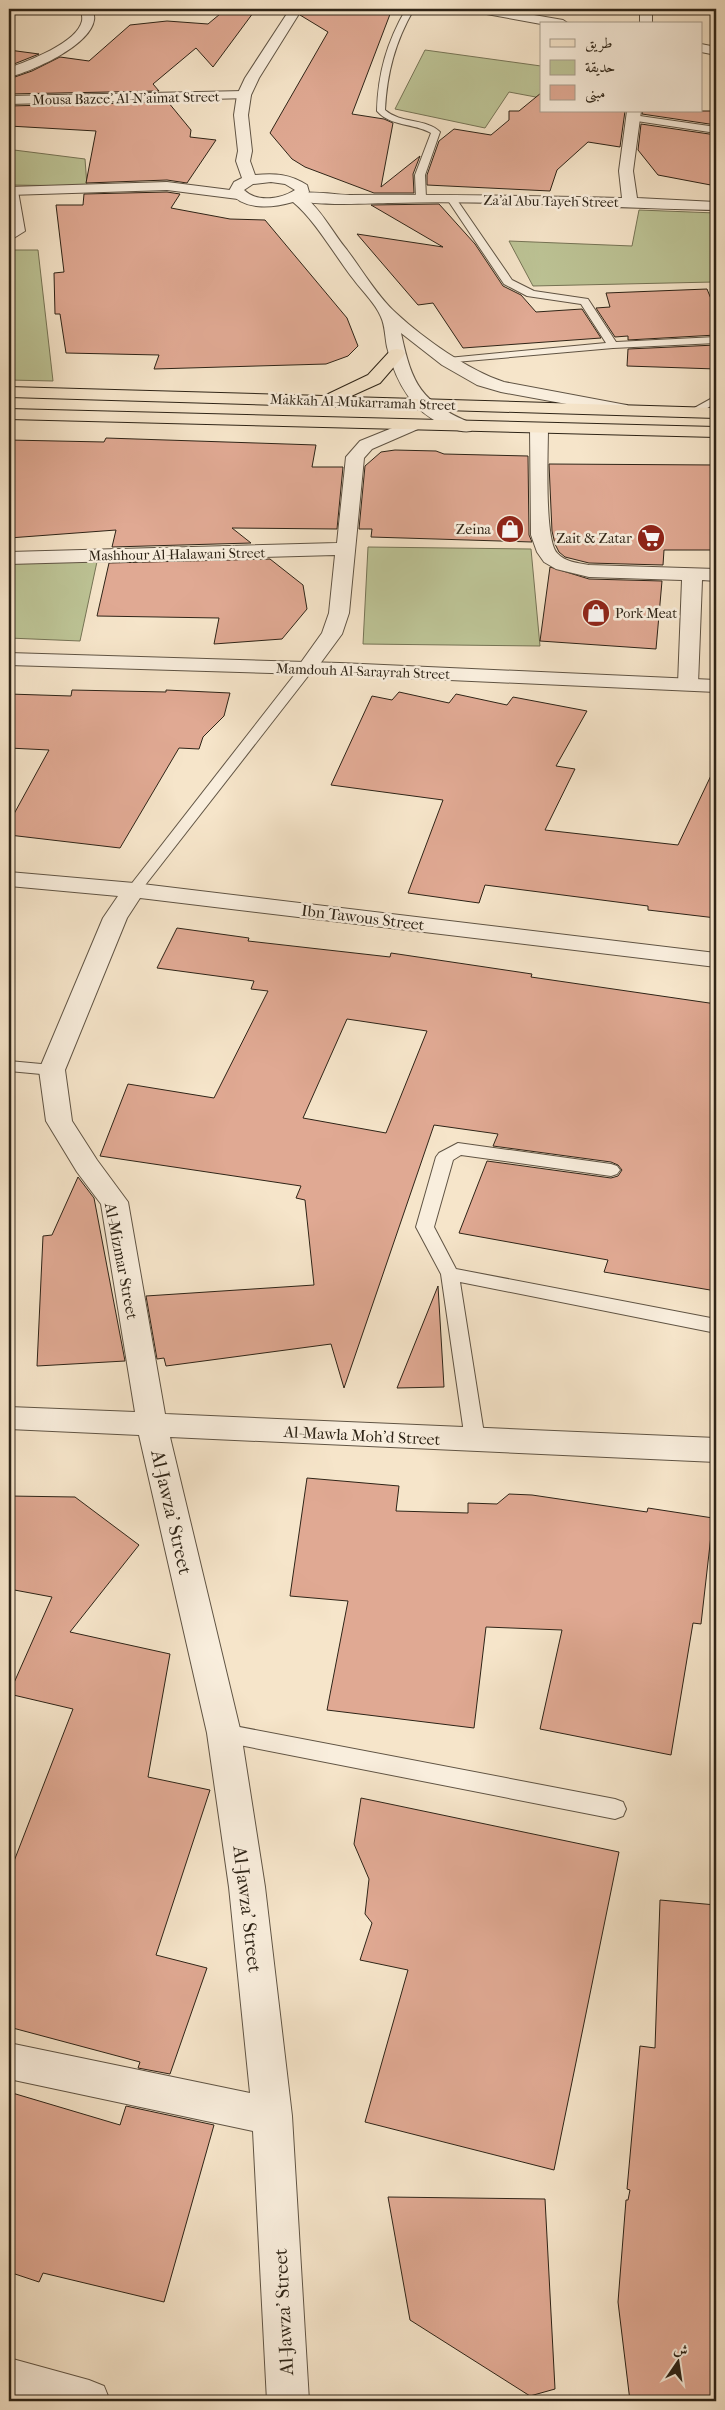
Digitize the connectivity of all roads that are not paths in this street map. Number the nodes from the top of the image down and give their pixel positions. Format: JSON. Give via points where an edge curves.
{"nodes":[{"id":1,"x":87,"y":9,"type":"edge"},
{"id":2,"x":296,"y":9,"type":"edge"},
{"id":3,"x":410,"y":9,"type":"edge"},
{"id":4,"x":481,"y":9,"type":"edge"},
{"id":5,"x":647,"y":9,"type":"edge"},
{"id":6,"x":552,"y":22,"type":"edge"},
{"id":7,"x":646,"y":22,"type":"edge"},
{"id":8,"x":702,"y":48,"type":"edge"},
{"id":9,"x":716,"y":51,"type":"edge"},
{"id":10,"x":9,"y":73,"type":"edge"},
{"id":11,"x":244,"y":95,"type":"junction"},
{"id":12,"x":9,"y":100,"type":"edge"},
{"id":13,"x":634,"y":115,"type":"edge"},
{"id":14,"x":716,"y":130,"type":"edge"},
{"id":15,"x":245,"y":151,"type":"junction"},
{"id":16,"x":281,"y":178,"type":"junction"},
{"id":17,"x":243,"y":186,"type":"junction"},
{"id":18,"x":11,"y":191,"type":"edge"},
{"id":19,"x":298,"y":192,"type":"junction"},
{"id":20,"x":421,"y":198,"type":"junction"},
{"id":21,"x":452,"y":199,"type":"junction"},
{"id":22,"x":276,"y":202,"type":"junction"},
{"id":23,"x":630,"y":202,"type":"junction"},
{"id":24,"x":716,"y":206,"type":"edge"},
{"id":25,"x":9,"y":238,"type":"edge"},
{"id":26,"x":334,"y":244,"type":"junction"},
{"id":27,"x":389,"y":316,"type":"junction"},
{"id":28,"x":716,"y":340,"type":"edge"},
{"id":29,"x":613,"y":345,"type":"junction"},
{"id":30,"x":397,"y":354,"type":"junction"},
{"id":31,"x":448,"y":361,"type":"junction"},
{"id":32,"x":9,"y":392,"type":"edge"},
{"id":33,"x":716,"y":399,"type":"edge"},
{"id":34,"x":326,"y":402,"type":"junction"},
{"id":35,"x":421,"y":404,"type":"junction"},
{"id":36,"x":621,"y":409,"type":"junction"},
{"id":37,"x":693,"y":412,"type":"junction"},
{"id":38,"x":716,"y":413,"type":"edge"},
{"id":39,"x":9,"y":414,"type":"edge"},
{"id":40,"x":412,"y":426,"type":"junction"},
{"id":41,"x":465,"y":427,"type":"junction"},
{"id":42,"x":539,"y":428,"type":"junction"},
{"id":43,"x":620,"y":430,"type":"junction"},
{"id":44,"x":716,"y":432,"type":"edge"},
{"id":45,"x":716,"y":439,"type":"edge"},
{"id":46,"x":344,"y":550,"type":"junction"},
{"id":47,"x":9,"y":558,"type":"edge"},
{"id":48,"x":692,"y":574,"type":"junction"},
{"id":49,"x":716,"y":574,"type":"edge"},
{"id":50,"x":9,"y":659,"type":"edge"},
{"id":51,"x":307,"y":668,"type":"junction"},
{"id":52,"x":688,"y":684,"type":"junction"},
{"id":53,"x":716,"y":686,"type":"edge"},
{"id":54,"x":9,"y":879,"type":"edge"},
{"id":55,"x":134,"y":890,"type":"junction"},
{"id":56,"x":716,"y":960,"type":"edge"},
{"id":57,"x":9,"y":1066,"type":"edge"},
{"id":58,"x":52,"y":1070,"type":"junction"},
{"id":59,"x":611,"y":1170,"type":"dead end"},
{"id":60,"x":450,"y":1274,"type":"junction"},
{"id":61,"x":716,"y":1326,"type":"edge"},
{"id":62,"x":9,"y":1418,"type":"edge"},
{"id":63,"x":152,"y":1425,"type":"junction"},
{"id":64,"x":475,"y":1440,"type":"junction"},
{"id":65,"x":716,"y":1450,"type":"edge"},
{"id":66,"x":224,"y":1733,"type":"junction"},
{"id":67,"x":615,"y":1809,"type":"dead end"},
{"id":68,"x":9,"y":2061,"type":"edge"},
{"id":69,"x":272,"y":2116,"type":"junction"},
{"id":70,"x":9,"y":2379,"type":"edge"},
{"id":71,"x":89,"y":2401,"type":"edge"},
{"id":72,"x":288,"y":2401,"type":"edge"}],
"edges":[{"from":1,"to":10,"type":"street","via":[[90,16],[88,24],[71,43]]},
{"from":2,"to":11,"type":"street"},
{"from":3,"to":20,"type":"lane","via":[[394,37],[382,82],[381,111],[387,118],[428,126],[436,132],[420,175]]},
{"from":4,"to":6,"type":"street"},
{"from":5,"to":7,"type":"street"},
{"from":8,"to":9,"type":"street"},
{"from":11,"to":12,"type":"street","name":"Mousa Bazee' Al-N'aimat Street"},
{"from":11,"to":15,"type":"street","via":[[241,115]]},
{"from":13,"to":14,"type":"lane"},
{"from":13,"to":23,"type":"street","via":[[626,171]]},
{"from":15,"to":16,"type":"street"},
{"from":15,"to":17,"type":"street"},
{"from":16,"to":17,"type":"street"},
{"from":16,"to":19,"type":"street"},
{"from":17,"to":18,"type":"street"},
{"from":17,"to":22,"type":"street","via":[[254,200]]},
{"from":18,"to":25,"type":"lane","via":[[20,231]]},
{"from":19,"to":20,"type":"street","name":"Za'al Abu Tayeh Street","via":[[340,199]]},
{"from":19,"to":22,"type":"street"},
{"from":19,"to":26,"type":"street"},
{"from":20,"to":21,"type":"street","name":"Za'al Abu Tayeh Street"},
{"from":21,"to":23,"type":"street","name":"Za'al Abu Tayeh Street"},
{"from":21,"to":29,"type":"lane","via":[[508,282],[531,294],[584,301]]},
{"from":22,"to":26,"type":"street"},
{"from":23,"to":24,"type":"street","name":"Za'al Abu Tayeh Street"},
{"from":26,"to":27,"type":"street"},
{"from":27,"to":30,"type":"street"},
{"from":27,"to":31,"type":"street"},
{"from":28,"to":29,"type":"lane"},
{"from":29,"to":31,"type":"lane"},
{"from":30,"to":34,"type":"main road","via":[[374,378]]},
{"from":30,"to":35,"type":"street","via":[[409,387]]},
{"from":31,"to":36,"type":"street","via":[[483,381],[501,386]]},
{"from":32,"to":34,"type":"main road","name":"Makkah Al-Mukarramah Street"},
{"from":33,"to":37,"type":"lane"},
{"from":34,"to":35,"type":"main road","name":"Makkah Al-Mukarramah Street"},
{"from":35,"to":36,"type":"main road","name":"Makkah Al-Mukarramah Street"},
{"from":35,"to":41,"type":"street","via":[[439,417]]},
{"from":36,"to":37,"type":"main road","name":"Makkah Al-Mukarramah Street"},
{"from":37,"to":38,"type":"main road","name":"Makkah Al-Mukarramah Street"},
{"from":39,"to":40,"type":"main road","name":"Makkah Al-Mukarramah Street"},
{"from":40,"to":41,"type":"main road","name":"Makkah Al-Mukarramah Street"},
{"from":40,"to":46,"type":"street","via":[[366,445],[355,457]]},
{"from":41,"to":42,"type":"main road","name":"Makkah Al-Mukarramah Street"},
{"from":42,"to":43,"type":"main road","name":"Makkah Al-Mukarramah Street"},
{"from":42,"to":48,"type":"street","via":[[540,535],[543,549],[550,559],[588,571]]},
{"from":43,"to":44,"type":"main road","name":"Makkah Al-Mukarramah Street"},
{"from":43,"to":45,"type":"main road"},
{"from":46,"to":47,"type":"street","name":"Mashhour Al-Halawani Street"},
{"from":46,"to":51,"type":"street","via":[[339,612],[332,634]]},
{"from":48,"to":49,"type":"street"},
{"from":48,"to":52,"type":"street"},
{"from":50,"to":51,"type":"street","name":"Mamdouh Al-Sarayrah Street"},
{"from":51,"to":52,"type":"street","name":"Mamdouh Al-Sarayrah Street"},
{"from":51,"to":55,"type":"lane"},
{"from":52,"to":53,"type":"street","name":"Mamdouh Al-Sarayrah Street"},
{"from":54,"to":55,"type":"street","name":"Ibn Tawous Street"},
{"from":55,"to":56,"type":"street","name":"Ibn Tawous Street"},
{"from":55,"to":58,"type":"street","via":[[115,918]]},
{"from":57,"to":58,"type":"lane"},
{"from":58,"to":63,"type":"street","name":"Al-Mizmar Street","via":[[59,1121],[114,1202]]},
{"from":59,"to":60,"type":"lane","via":[[458,1149],[446,1157],[425,1227]]},
{"from":60,"to":61,"type":"lane"},
{"from":60,"to":64,"type":"lane"},
{"from":62,"to":63,"type":"street","name":"Al-Mawla Moh'd Street"},
{"from":63,"to":64,"type":"street","name":"Al-Mawla Moh'd Street"},
{"from":63,"to":66,"type":"street","name":"Al-Jawza' Street"},
{"from":64,"to":65,"type":"street","name":"Al-Mawla Moh'd Street"},
{"from":66,"to":67,"type":"lane"},
{"from":66,"to":69,"type":"street","name":"Al-Jawza' Street","via":[[246,1887]]},
{"from":68,"to":69,"type":"street"},
{"from":69,"to":72,"type":"street","name":"Al-Jawza' Street"},
{"from":70,"to":71,"type":"street"}]}
